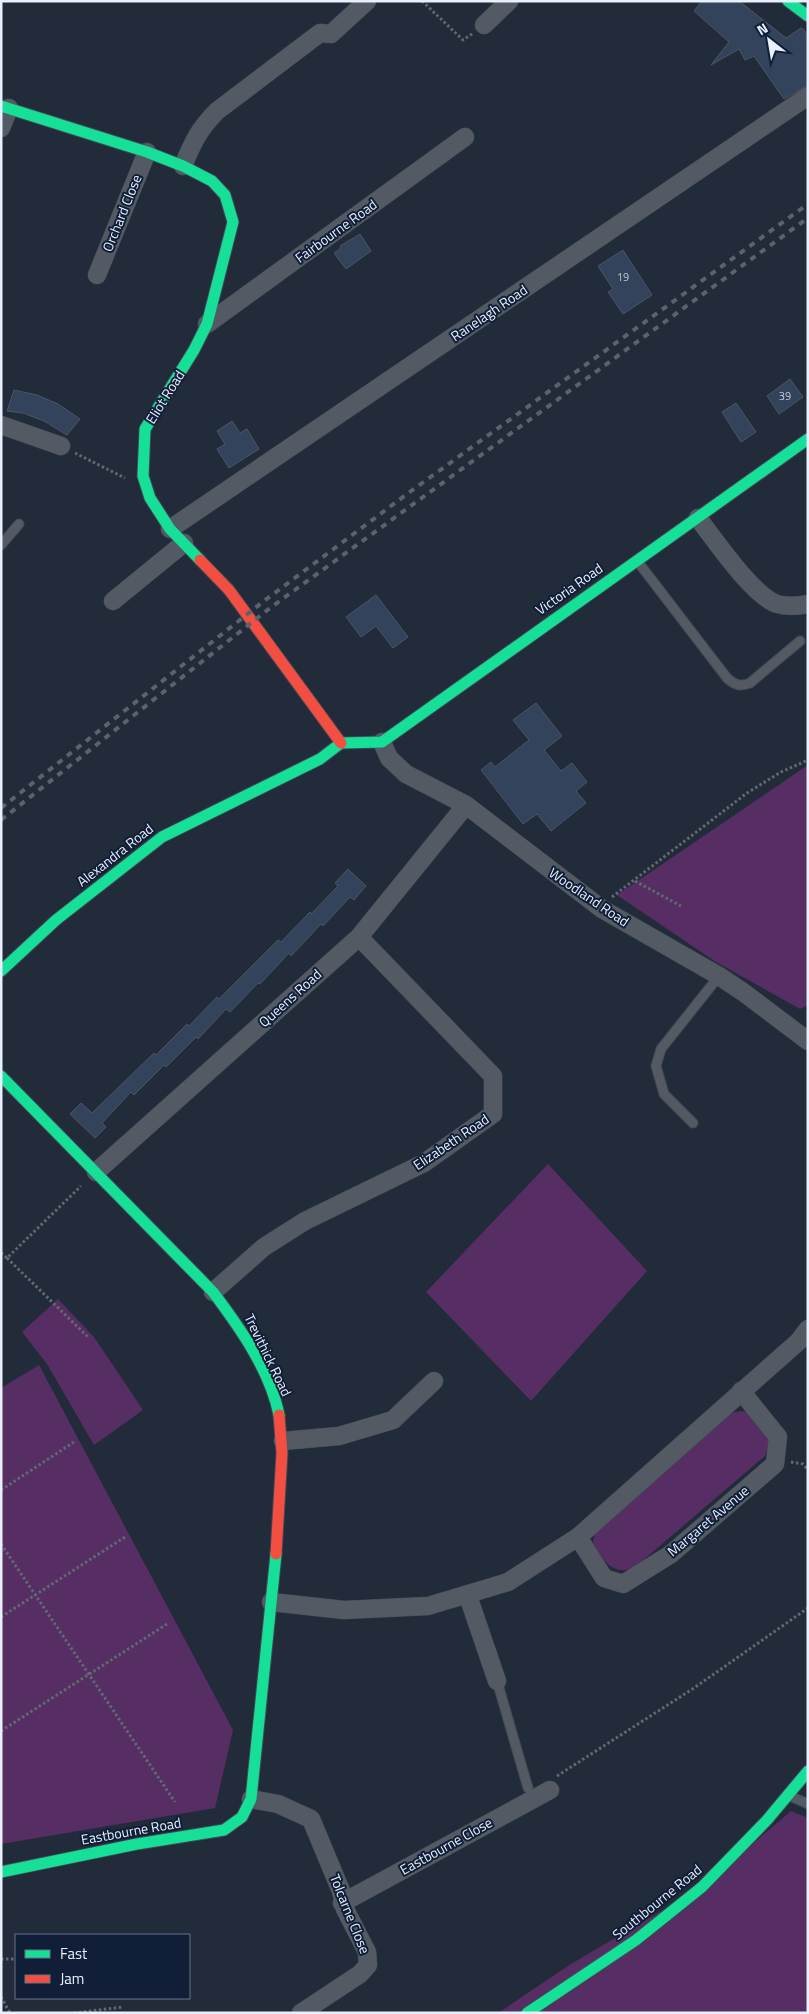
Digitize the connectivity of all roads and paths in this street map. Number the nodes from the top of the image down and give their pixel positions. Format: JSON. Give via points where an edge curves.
{"nodes":[{"id":1,"x":368,"y":1,"type":"edge"},
{"id":2,"x":422,"y":1,"type":"edge"},
{"id":3,"x":509,"y":1,"type":"edge"},
{"id":4,"x":788,"y":1,"type":"edge"},
{"id":5,"x":808,"y":16,"type":"edge"},
{"id":6,"x":484,"y":25,"type":"joint"},
{"id":7,"x":808,"y":96,"type":"edge"},
{"id":8,"x":5,"y":107,"type":"edge"},
{"id":9,"x":1,"y":128,"type":"edge"},
{"id":10,"x":465,"y":137,"type":"dead end"},
{"id":11,"x":147,"y":152,"type":"junction"},
{"id":12,"x":184,"y":166,"type":"junction"},
{"id":13,"x":97,"y":275,"type":"dead end"},
{"id":14,"x":207,"y":324,"type":"junction"},
{"id":15,"x":1,"y":424,"type":"edge"},
{"id":16,"x":808,"y":440,"type":"edge"},
{"id":17,"x":61,"y":446,"type":"joint"},
{"id":18,"x":144,"y":478,"type":"junction"},
{"id":19,"x":698,"y":518,"type":"junction"},
{"id":20,"x":19,"y":524,"type":"dead end"},
{"id":21,"x":170,"y":529,"type":"junction"},
{"id":22,"x":184,"y":543,"type":"junction"},
{"id":23,"x":1,"y":545,"type":"edge"},
{"id":24,"x":636,"y":560,"type":"junction"},
{"id":25,"x":113,"y":601,"type":"dead end"},
{"id":26,"x":808,"y":604,"type":"edge"},
{"id":27,"x":800,"y":641,"type":"dead end"},
{"id":28,"x":382,"y":742,"type":"junction"},
{"id":29,"x":341,"y":743,"type":"junction"},
{"id":30,"x":808,"y":760,"type":"edge"},
{"id":31,"x":466,"y":805,"type":"junction"},
{"id":32,"x":635,"y":881,"type":"junction"},
{"id":33,"x":681,"y":906,"type":"dead end"},
{"id":34,"x":602,"y":909,"type":"junction"},
{"id":35,"x":359,"y":937,"type":"junction"},
{"id":36,"x":1,"y":970,"type":"edge"},
{"id":37,"x":718,"y":976,"type":"junction"},
{"id":38,"x":805,"y":1036,"type":"edge"},
{"id":39,"x":1,"y":1076,"type":"edge"},
{"id":40,"x":693,"y":1123,"type":"dead end"},
{"id":41,"x":96,"y":1172,"type":"junction"},
{"id":42,"x":1,"y":1253,"type":"edge"},
{"id":43,"x":7,"y":1258,"type":"junction"},
{"id":44,"x":213,"y":1292,"type":"junction"},
{"id":45,"x":808,"y":1329,"type":"edge"},
{"id":46,"x":88,"y":1337,"type":"dead end"},
{"id":47,"x":434,"y":1381,"type":"dead end"},
{"id":48,"x":741,"y":1391,"type":"junction"},
{"id":49,"x":283,"y":1441,"type":"junction"},
{"id":50,"x":74,"y":1442,"type":"dead end"},
{"id":51,"x":1,"y":1490,"type":"edge"},
{"id":52,"x":125,"y":1537,"type":"dead end"},
{"id":53,"x":578,"y":1537,"type":"junction"},
{"id":54,"x":1,"y":1544,"type":"edge"},
{"id":55,"x":35,"y":1596,"type":"junction"},
{"id":56,"x":468,"y":1596,"type":"junction"},
{"id":57,"x":271,"y":1602,"type":"junction"},
{"id":58,"x":808,"y":1608,"type":"edge"},
{"id":59,"x":1,"y":1617,"type":"edge"},
{"id":60,"x":167,"y":1624,"type":"dead end"},
{"id":61,"x":89,"y":1675,"type":"junction"},
{"id":62,"x":497,"y":1681,"type":"joint"},
{"id":63,"x":1,"y":1731,"type":"edge"},
{"id":64,"x":808,"y":1771,"type":"edge"},
{"id":65,"x":528,"y":1788,"type":"dead end"},
{"id":66,"x":550,"y":1790,"type":"joint"},
{"id":67,"x":788,"y":1795,"type":"junction"},
{"id":68,"x":251,"y":1799,"type":"junction"},
{"id":69,"x":174,"y":1802,"type":"dead end"},
{"id":70,"x":808,"y":1804,"type":"edge"},
{"id":71,"x":1,"y":1872,"type":"edge"},
{"id":72,"x":342,"y":1903,"type":"junction"},
{"id":73,"x":1,"y":1959,"type":"edge"},
{"id":74,"x":15,"y":1959,"type":"edge"},
{"id":75,"x":1,"y":1997,"type":"edge"},
{"id":76,"x":123,"y":2007,"type":"dead end"},
{"id":77,"x":10,"y":2013,"type":"edge"},
{"id":78,"x":74,"y":2013,"type":"edge"},
{"id":79,"x":302,"y":2013,"type":"edge"},
{"id":80,"x":527,"y":2013,"type":"edge"}],
"edges":[{"from":1,"to":12,"type":"street","via":[[331,34],[320,33],[217,111],[194,138]]},
{"from":2,"to":6,"type":"path","via":[[463,40]]},
{"from":3,"to":6,"type":"street"},
{"from":4,"to":5,"type":"main road"},
{"from":7,"to":21,"type":"street","name":"Ranelagh Road"},
{"from":8,"to":9,"type":"street"},
{"from":8,"to":11,"type":"main road","name":"Eliot Road"},
{"from":10,"to":14,"type":"street","name":"Fairbourne Road"},
{"from":11,"to":12,"type":"main road","name":"Eliot Road"},
{"from":11,"to":13,"type":"street","name":"Orchard Close"},
{"from":12,"to":14,"type":"main road","name":"Eliot Road","via":[[212,181],[225,195],[234,222]]},
{"from":14,"to":18,"type":"main road","name":"Eliot Road","via":[[145,429]]},
{"from":15,"to":17,"type":"street"},
{"from":16,"to":19,"type":"main road","name":"Victoria Road"},
{"from":17,"to":18,"type":"path","via":[[118,476]]},
{"from":18,"to":21,"type":"main road","name":"Eliot Road","via":[[150,498]]},
{"from":19,"to":24,"type":"main road","name":"Victoria Road"},
{"from":19,"to":26,"type":"street","via":[[763,595],[779,605]]},
{"from":20,"to":23,"type":"lane"},
{"from":21,"to":22,"type":"main road","name":"Eliot Road"},
{"from":22,"to":25,"type":"street"},
{"from":22,"to":29,"type":"main road","name":"Eliot Road","via":[[229,590]]},
{"from":24,"to":27,"type":"lane","via":[[734,684],[750,683]]},
{"from":24,"to":28,"type":"main road","name":"Victoria Road"},
{"from":28,"to":29,"type":"main road"},
{"from":28,"to":31,"type":"street","name":"Woodland Road","via":[[389,758],[406,774]]},
{"from":29,"to":36,"type":"main road","name":"Alexandra Road","via":[[320,759],[162,837],[56,920]]},
{"from":30,"to":32,"type":"path","via":[[747,793]]},
{"from":31,"to":34,"type":"street","name":"Woodland Road"},
{"from":31,"to":35,"type":"street","name":"Queens Road"},
{"from":32,"to":33,"type":"path"},
{"from":32,"to":34,"type":"path"},
{"from":34,"to":37,"type":"street","name":"Woodland Road"},
{"from":35,"to":41,"type":"street","name":"Queens Road"},
{"from":35,"to":44,"type":"street","name":"Elizabeth Road","via":[[493,1076],[494,1114],[424,1163],[304,1221],[264,1247]]},
{"from":37,"to":38,"type":"street","name":"Woodland Road"},
{"from":37,"to":40,"type":"lane","via":[[661,1049],[656,1066],[664,1094]]},
{"from":39,"to":41,"type":"main road","name":"Trevithick Road"},
{"from":41,"to":43,"type":"path"},
{"from":41,"to":44,"type":"main road","name":"Trevithick Road"},
{"from":42,"to":43,"type":"path"},
{"from":43,"to":46,"type":"path"},
{"from":44,"to":49,"type":"main road","name":"Trevithick Road","via":[[232,1316],[269,1385],[278,1410]]},
{"from":45,"to":48,"type":"street","via":[[800,1340]]},
{"from":47,"to":49,"type":"street","via":[[393,1420],[339,1436]]},
{"from":48,"to":53,"type":"street"},
{"from":48,"to":53,"type":"street","name":"Margaret Avenue","via":[[778,1437],[775,1464],[671,1554],[623,1584],[604,1578]]},
{"from":49,"to":57,"type":"main road","name":"Trevithick Road"},
{"from":50,"to":51,"type":"path"},
{"from":52,"to":55,"type":"path"},
{"from":53,"to":56,"type":"street","via":[[508,1582]]},
{"from":54,"to":55,"type":"path"},
{"from":55,"to":59,"type":"path"},
{"from":55,"to":61,"type":"path"},
{"from":56,"to":57,"type":"street","via":[[428,1606],[353,1609]]},
{"from":56,"to":62,"type":"street"},
{"from":57,"to":68,"type":"main road","name":"Trevithick Road"},
{"from":58,"to":66,"type":"path","via":[[694,1688],[557,1775]]},
{"from":60,"to":61,"type":"path"},
{"from":61,"to":63,"type":"path"},
{"from":61,"to":69,"type":"path"},
{"from":62,"to":65,"type":"lane"},
{"from":64,"to":67,"type":"main road","name":"Southbourne Road"},
{"from":66,"to":72,"type":"street","name":"Eastbourne Close"},
{"from":67,"to":70,"type":"lane"},
{"from":67,"to":80,"type":"main road","name":"Southbourne Road","via":[[702,1888],[636,1940]]},
{"from":68,"to":71,"type":"main road","name":"Eastbourne Road","via":[[242,1817],[224,1830]]},
{"from":68,"to":72,"type":"street","name":"Tolcarne Close","via":[[278,1804],[312,1819]]},
{"from":72,"to":79,"type":"street","name":"Tolcarne Close","via":[[367,1952],[368,1965],[360,1974]]},
{"from":73,"to":74,"type":"path"},
{"from":75,"to":77,"type":"path"},
{"from":76,"to":78,"type":"path"}]}
